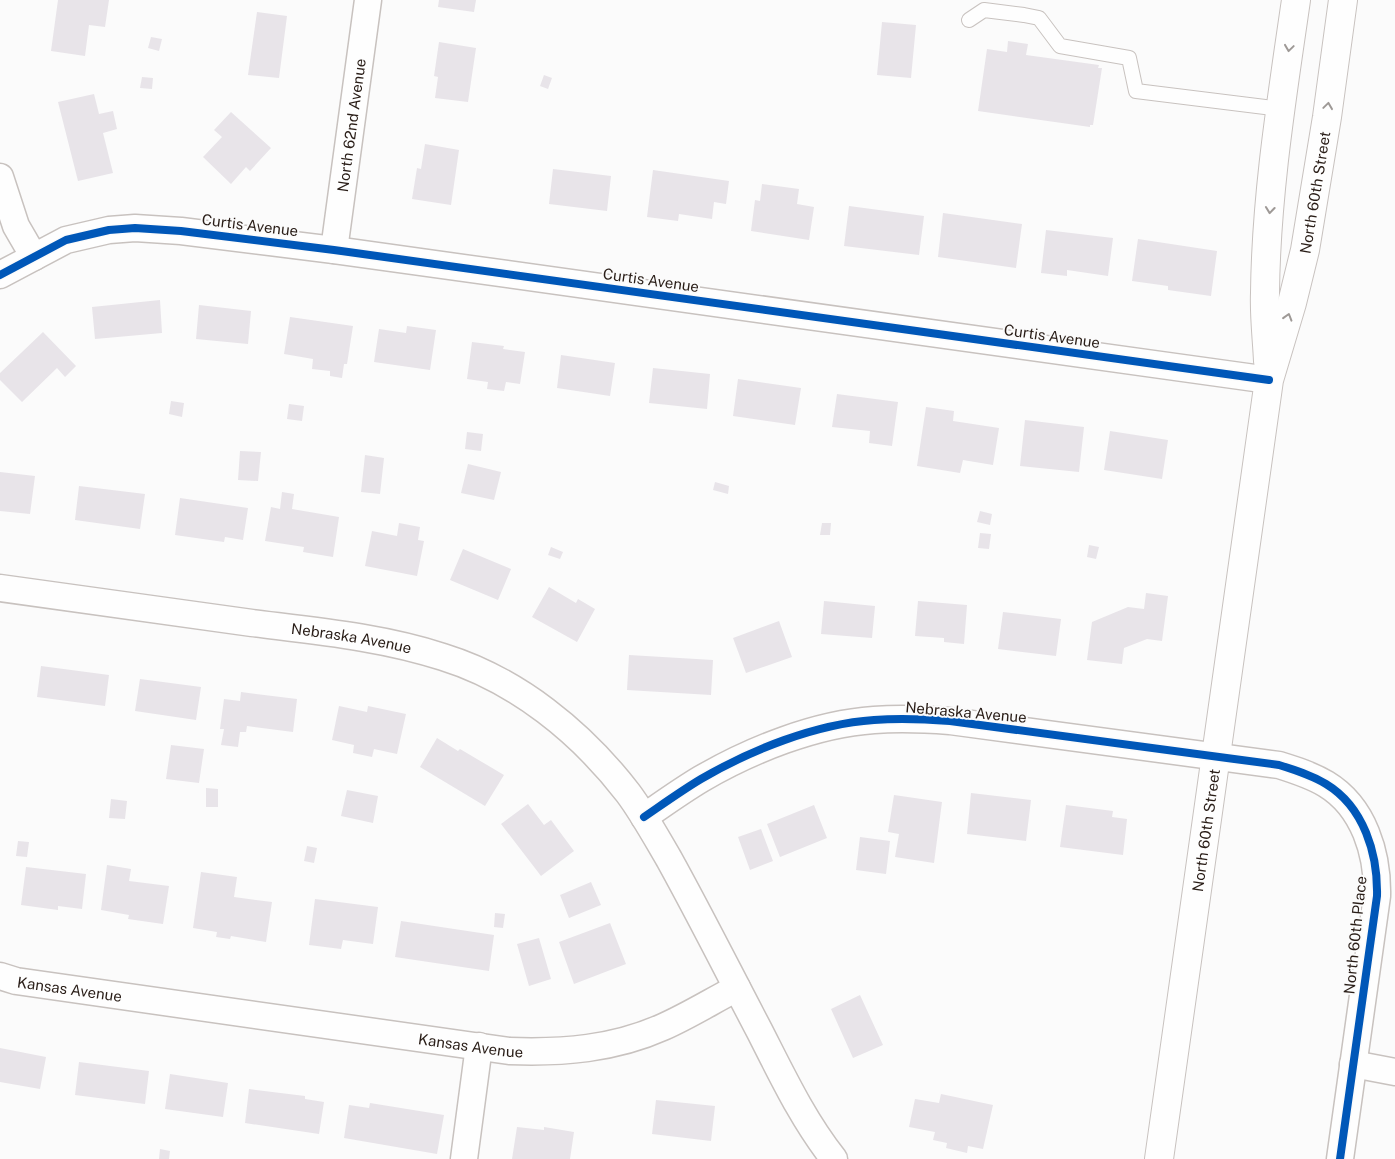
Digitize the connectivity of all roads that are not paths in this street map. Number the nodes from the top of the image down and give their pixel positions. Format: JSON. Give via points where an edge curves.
{"nodes":[{"id":1,"x":368,"y":0,"type":"edge"},
{"id":2,"x":1296,"y":0,"type":"edge"},
{"id":3,"x":1343,"y":0,"type":"edge"},
{"id":4,"x":969,"y":20,"type":"dead end"},
{"id":5,"x":1281,"y":109,"type":"junction"},
{"id":6,"x":0,"y":177,"type":"edge"},
{"id":7,"x":334,"y":250,"type":"junction"},
{"id":8,"x":34,"y":257,"type":"junction"},
{"id":9,"x":0,"y":275,"type":"edge"},
{"id":10,"x":1269,"y":380,"type":"junction"},
{"id":11,"x":0,"y":588,"type":"edge"},
{"id":12,"x":1217,"y":756,"type":"junction"},
{"id":13,"x":644,"y":817,"type":"junction"},
{"id":14,"x":0,"y":976,"type":"edge"},
{"id":15,"x":737,"y":988,"type":"junction"},
{"id":16,"x":479,"y":1046,"type":"junction"},
{"id":17,"x":1353,"y":1064,"type":"junction"},
{"id":18,"x":1395,"y":1072,"type":"edge"},
{"id":19,"x":464,"y":1159,"type":"edge"},
{"id":20,"x":834,"y":1159,"type":"edge"},
{"id":21,"x":1159,"y":1159,"type":"edge"},
{"id":22,"x":1340,"y":1159,"type":"edge"}],
"edges":[{"from":1,"to":7,"type":"street","name":"North 62nd Avenue"},
{"from":2,"to":5,"type":"main road","name":"North 60th Street","one_way":true},
{"from":10,"to":3,"type":"main road","name":"North 60th Street","one_way":true,"via":[[1305,250]]},
{"from":4,"to":5,"type":"lane","via":[[984,10],[1039,18],[1060,46],[1129,58],[1136,91]]},
{"from":5,"to":10,"type":"main road","name":"North 60th Street","one_way":true,"via":[[1265,284]]},
{"from":6,"to":8,"type":"street","via":[[16,226]]},
{"from":7,"to":8,"type":"street","name":"Curtis Avenue","via":[[135,228],[66,240]]},
{"from":7,"to":10,"type":"street","name":"Curtis Avenue"},
{"from":8,"to":9,"type":"street","name":"Curtis Avenue"},
{"from":10,"to":12,"type":"main road","name":"North 60th Street"},
{"from":11,"to":13,"type":"street","name":"Nebraska Avenue","via":[[339,634],[401,645],[444,657],[502,683],[555,717],[604,763]]},
{"from":12,"to":13,"type":"street","name":"Nebraska Avenue","via":[[950,721],[912,718],[872,720],[813,731],[754,752],[701,779]]},
{"from":12,"to":17,"type":"street","name":"North 60th Place","via":[[1279,764],[1301,771],[1327,785],[1350,805],[1368,835],[1375,860],[1377,896]]},
{"from":12,"to":21,"type":"main road","name":"North 60th Street"},
{"from":13,"to":15,"type":"street","name":"Nebraska Avenue"},
{"from":14,"to":16,"type":"street","name":"Kansas Avenue","via":[[36,984]]},
{"from":15,"to":16,"type":"street","name":"Kansas Avenue","via":[[663,1027],[604,1046],[544,1052]]},
{"from":15,"to":20,"type":"street","via":[[789,1089],[816,1136]]},
{"from":16,"to":19,"type":"street"},
{"from":17,"to":18,"type":"street"},
{"from":17,"to":22,"type":"street","name":"North 60th Place"}]}
